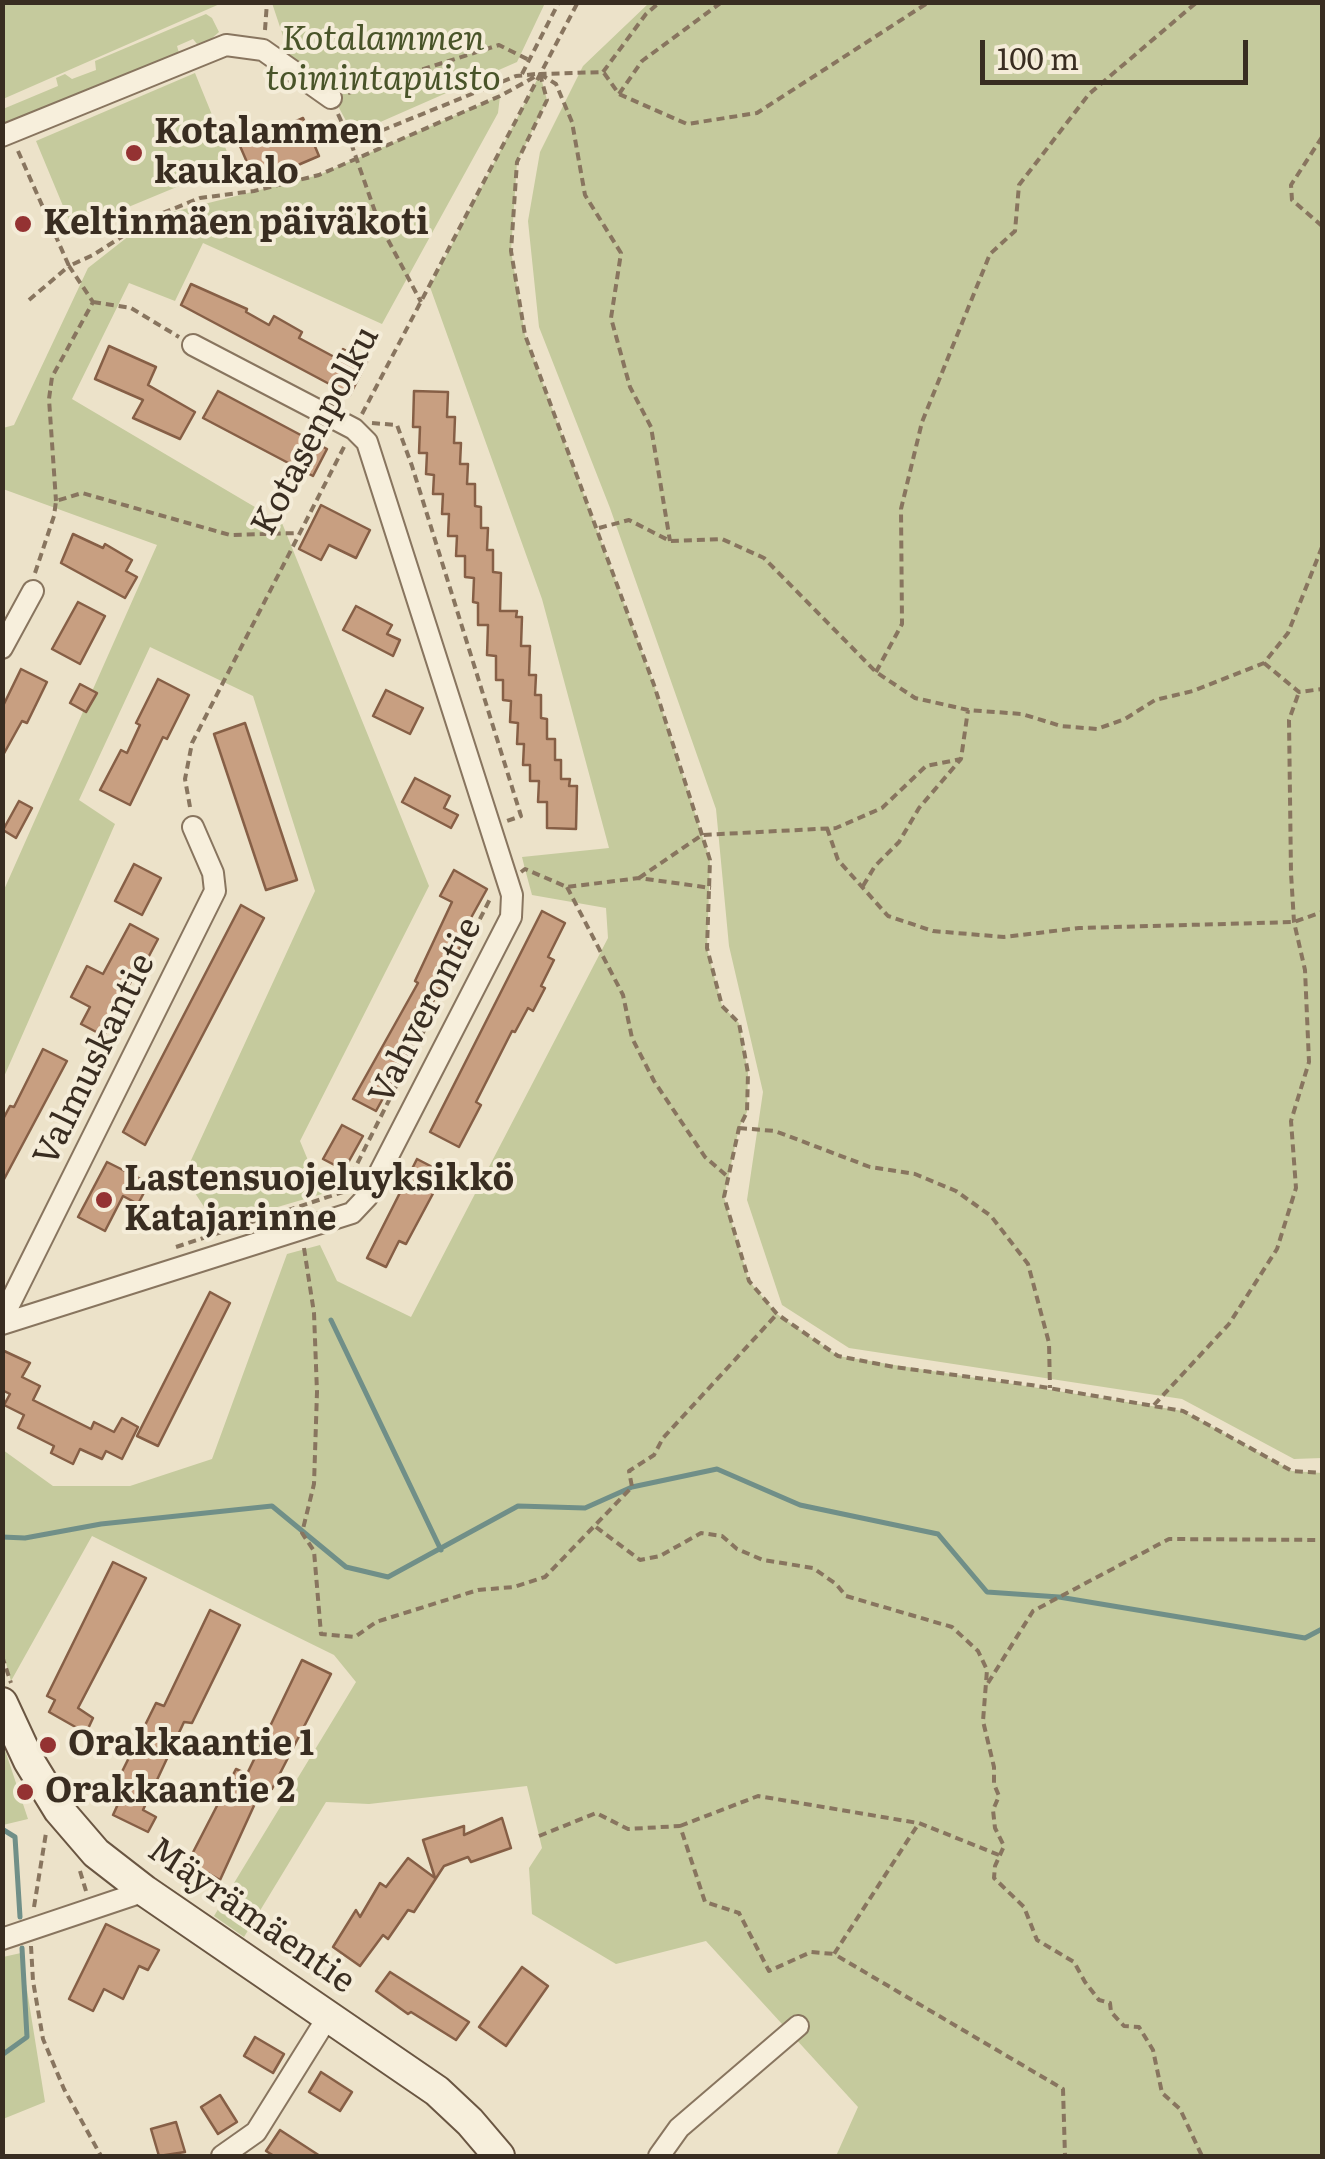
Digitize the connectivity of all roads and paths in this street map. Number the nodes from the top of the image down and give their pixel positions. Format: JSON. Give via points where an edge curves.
{"nodes":[{"id":1,"x":268,"y":2,"type":"edge"},
{"id":2,"x":559,"y":2,"type":"edge"},
{"id":3,"x":578,"y":2,"type":"edge"},
{"id":4,"x":660,"y":2,"type":"edge"},
{"id":5,"x":722,"y":2,"type":"edge"},
{"id":6,"x":929,"y":2,"type":"edge"},
{"id":7,"x":1196,"y":2,"type":"edge"},
{"id":8,"x":263,"y":50,"type":"junction"},
{"id":9,"x":529,"y":60,"type":"junction"},
{"id":10,"x":603,"y":72,"type":"junction"},
{"id":11,"x":540,"y":74,"type":"junction"},
{"id":12,"x":522,"y":76,"type":"junction"},
{"id":13,"x":516,"y":85,"type":"junction"},
{"id":14,"x":619,"y":94,"type":"junction"},
{"id":15,"x":331,"y":98,"type":"junction"},
{"id":16,"x":6,"y":135,"type":"edge"},
{"id":17,"x":1322,"y":137,"type":"edge"},
{"id":18,"x":350,"y":143,"type":"junction"},
{"id":19,"x":354,"y":160,"type":"junction"},
{"id":20,"x":1322,"y":226,"type":"edge"},
{"id":21,"x":69,"y":266,"type":"junction"},
{"id":22,"x":30,"y":300,"type":"dead end"},
{"id":23,"x":93,"y":302,"type":"junction"},
{"id":24,"x":421,"y":302,"type":"junction"},
{"id":25,"x":192,"y":346,"type":"joint"},
{"id":26,"x":1322,"y":401,"type":"edge"},
{"id":27,"x":1322,"y":421,"type":"edge"},
{"id":28,"x":354,"y":459,"type":"dead end"},
{"id":29,"x":56,"y":501,"type":"junction"},
{"id":30,"x":598,"y":528,"type":"junction"},
{"id":31,"x":298,"y":533,"type":"junction"},
{"id":32,"x":670,"y":541,"type":"junction"},
{"id":33,"x":1322,"y":547,"type":"edge"},
{"id":34,"x":33,"y":591,"type":"joint"},
{"id":35,"x":2,"y":648,"type":"edge"},
{"id":36,"x":1264,"y":663,"type":"junction"},
{"id":37,"x":876,"y":672,"type":"junction"},
{"id":38,"x":1322,"y":689,"type":"edge"},
{"id":39,"x":1299,"y":692,"type":"junction"},
{"id":40,"x":968,"y":710,"type":"junction"},
{"id":41,"x":960,"y":760,"type":"junction"},
{"id":42,"x":193,"y":828,"type":"joint"},
{"id":43,"x":490,"y":828,"type":"junction"},
{"id":44,"x":827,"y":828,"type":"junction"},
{"id":45,"x":702,"y":835,"type":"junction"},
{"id":46,"x":638,"y":878,"type":"junction"},
{"id":47,"x":508,"y":882,"type":"junction"},
{"id":48,"x":567,"y":887,"type":"junction"},
{"id":49,"x":711,"y":888,"type":"junction"},
{"id":50,"x":862,"y":888,"type":"junction"},
{"id":51,"x":492,"y":897,"type":"dead end"},
{"id":52,"x":1322,"y":912,"type":"edge"},
{"id":53,"x":1294,"y":922,"type":"junction"},
{"id":54,"x":739,"y":1128,"type":"junction"},
{"id":55,"x":728,"y":1177,"type":"junction"},
{"id":56,"x":302,"y":1230,"type":"junction"},
{"id":57,"x":165,"y":1250,"type":"dead end"},
{"id":58,"x":777,"y":1314,"type":"junction"},
{"id":59,"x":2,"y":1321,"type":"edge"},
{"id":60,"x":1050,"y":1388,"type":"junction"},
{"id":61,"x":1153,"y":1406,"type":"junction"},
{"id":62,"x":1322,"y":1473,"type":"edge"},
{"id":63,"x":596,"y":1527,"type":"junction"},
{"id":64,"x":1322,"y":1540,"type":"edge"},
{"id":65,"x":2,"y":1656,"type":"edge"},
{"id":66,"x":986,"y":1688,"type":"junction"},
{"id":67,"x":9,"y":1699,"type":"edge"},
{"id":68,"x":919,"y":1823,"type":"junction"},
{"id":69,"x":680,"y":1826,"type":"junction"},
{"id":70,"x":47,"y":1827,"type":"dead end"},
{"id":71,"x":539,"y":1836,"type":"dead end"},
{"id":72,"x":999,"y":1855,"type":"junction"},
{"id":73,"x":79,"y":1867,"type":"dead end"},
{"id":74,"x":145,"y":1891,"type":"junction"},
{"id":75,"x":90,"y":1910,"type":"junction"},
{"id":76,"x":30,"y":1930,"type":"junction"},
{"id":77,"x":2,"y":1938,"type":"edge"},
{"id":78,"x":834,"y":1954,"type":"junction"},
{"id":79,"x":329,"y":2016,"type":"junction"},
{"id":80,"x":798,"y":2026,"type":"dead end"},
{"id":81,"x":102,"y":2156,"type":"edge"},
{"id":82,"x":222,"y":2156,"type":"edge"},
{"id":83,"x":499,"y":2156,"type":"edge"},
{"id":84,"x":660,"y":2156,"type":"edge"},
{"id":85,"x":1065,"y":2156,"type":"edge"},
{"id":86,"x":1202,"y":2156,"type":"edge"}],
"edges":[{"from":1,"to":8,"type":"path"},
{"from":2,"to":9,"type":"path"},
{"from":3,"to":11,"type":"path","name":"Kotasenpolku"},
{"from":4,"to":10,"type":"path"},
{"from":5,"to":14,"type":"path","via":[[642,62]]},
{"from":6,"to":14,"type":"path","via":[[757,113],[687,124]]},
{"from":7,"to":37,"type":"path","via":[[1089,94],[1019,185],[1014,231],[990,254],[922,422],[901,508],[902,624]]},
{"from":8,"to":15,"type":"street"},
{"from":8,"to":16,"type":"street","via":[[226,46]]},
{"from":9,"to":12,"type":"path"},
{"from":9,"to":15,"type":"path","via":[[499,44]]},
{"from":10,"to":11,"type":"path"},
{"from":10,"to":14,"type":"path"},
{"from":11,"to":12,"type":"path"},
{"from":11,"to":13,"type":"path"},
{"from":11,"to":24,"type":"path","name":"Kotasenpolku"},
{"from":11,"to":30,"type":"path","via":[[546,100],[517,162],[511,252],[526,335]]},
{"from":11,"to":32,"type":"path","via":[[556,84],[572,122],[586,195],[621,252],[611,318],[630,387],[651,427]]},
{"from":12,"to":13,"type":"path"},
{"from":12,"to":18,"type":"path"},
{"from":13,"to":19,"type":"path"},
{"from":15,"to":18,"type":"path"},
{"from":16,"to":21,"type":"path"},
{"from":17,"to":20,"type":"path","via":[[1292,185],[1292,200]]},
{"from":18,"to":19,"type":"path"},
{"from":19,"to":21,"type":"path","via":[[303,180],[200,198]]},
{"from":19,"to":24,"type":"path"},
{"from":21,"to":22,"type":"path"},
{"from":21,"to":23,"type":"path"},
{"from":23,"to":25,"type":"path","via":[[131,308]]},
{"from":23,"to":29,"type":"path","via":[[52,377]]},
{"from":24,"to":43,"type":"path","name":"Kotasenpolku","via":[[358,422],[398,425],[412,466],[521,816]]},
{"from":25,"to":43,"type":"street","name":"Vahverontie","via":[[354,429],[367,442]]},
{"from":26,"to":27,"type":"path"},
{"from":28,"to":31,"type":"path","name":"Kotasenpolku","via":[[348,440]]},
{"from":29,"to":31,"type":"path","via":[[82,493],[230,536]]},
{"from":29,"to":34,"type":"path"},
{"from":30,"to":32,"type":"path","via":[[629,520]]},
{"from":30,"to":45,"type":"path"},
{"from":31,"to":42,"type":"path","name":"Kotasenpolku","via":[[192,743],[185,779]]},
{"from":32,"to":37,"type":"path","via":[[722,539],[764,558]]},
{"from":33,"to":36,"type":"path","via":[[1288,633]]},
{"from":34,"to":35,"type":"street"},
{"from":36,"to":39,"type":"path"},
{"from":36,"to":40,"type":"path","via":[[1155,700],[1097,729]]},
{"from":37,"to":40,"type":"path","via":[[916,698]]},
{"from":38,"to":39,"type":"path"},
{"from":39,"to":53,"type":"path","via":[[1289,720]]},
{"from":40,"to":41,"type":"path"},
{"from":41,"to":44,"type":"path","via":[[926,766],[882,808]]},
{"from":41,"to":50,"type":"path"},
{"from":42,"to":59,"type":"street","name":"Valmuskantie","via":[[215,891]]},
{"from":43,"to":47,"type":"street","name":"Vahverontie"},
{"from":44,"to":45,"type":"path"},
{"from":44,"to":50,"type":"path","via":[[838,860]]},
{"from":45,"to":46,"type":"path"},
{"from":45,"to":49,"type":"path"},
{"from":46,"to":48,"type":"path"},
{"from":46,"to":49,"type":"path"},
{"from":47,"to":48,"type":"path","via":[[525,869]]},
{"from":47,"to":56,"type":"street","name":"Vahverontie","via":[[511,917],[367,1198],[352,1213]]},
{"from":48,"to":55,"type":"path","via":[[623,994],[632,1038],[654,1081],[705,1157]]},
{"from":49,"to":54,"type":"path","via":[[707,948],[722,1006],[739,1022],[748,1072],[747,1112]]},
{"from":50,"to":53,"type":"path","via":[[888,916],[932,931],[1004,938],[1080,928]]},
{"from":51,"to":57,"type":"path","via":[[342,1192]]},
{"from":52,"to":53,"type":"path"},
{"from":53,"to":61,"type":"path","via":[[1305,970],[1309,1062],[1291,1121],[1296,1188],[1277,1249],[1229,1324]]},
{"from":54,"to":55,"type":"path"},
{"from":54,"to":60,"type":"path","via":[[774,1131],[870,1168],[915,1174],[991,1216],[1028,1264],[1048,1343]]},
{"from":55,"to":58,"type":"path","via":[[724,1197],[749,1281]]},
{"from":56,"to":59,"type":"street","name":"Vahverontie"},
{"from":56,"to":63,"type":"path","via":[[317,1392],[314,1484],[302,1533],[314,1552],[321,1634],[355,1636],[376,1622],[478,1590],[545,1577]]},
{"from":58,"to":60,"type":"path","via":[[838,1356]]},
{"from":58,"to":63,"type":"path","via":[[654,1455],[629,1471],[632,1487]]},
{"from":60,"to":61,"type":"path"},
{"from":61,"to":62,"type":"path","via":[[1183,1411],[1292,1471]]},
{"from":63,"to":66,"type":"path","via":[[640,1560],[701,1533],[722,1536],[763,1560],[813,1568],[846,1596],[952,1627],[978,1651]]},
{"from":64,"to":66,"type":"path","via":[[1169,1539],[1033,1612]]},
{"from":65,"to":67,"type":"path"},
{"from":66,"to":72,"type":"path","via":[[983,1721],[999,1796],[995,1828],[1004,1846]]},
{"from":67,"to":74,"type":"street","name":"Mäyrämäentie","via":[[29,1760],[59,1810],[96,1853]]},
{"from":68,"to":69,"type":"path","via":[[758,1796]]},
{"from":68,"to":72,"type":"path"},
{"from":68,"to":78,"type":"path"},
{"from":69,"to":71,"type":"path","via":[[628,1830],[596,1813]]},
{"from":69,"to":78,"type":"path","via":[[705,1902],[739,1913],[768,1972],[812,1952]]},
{"from":70,"to":76,"type":"path"},
{"from":72,"to":86,"type":"path","via":[[994,1878],[1024,1907],[1036,1940],[1074,1962],[1124,2026],[1139,2027],[1162,2093],[1180,2108]]},
{"from":73,"to":75,"type":"path"},
{"from":74,"to":75,"type":"street"},
{"from":74,"to":79,"type":"street","name":"Mäyrämäentie"},
{"from":75,"to":76,"type":"street"},
{"from":76,"to":77,"type":"street"},
{"from":76,"to":81,"type":"path","via":[[42,2038]]},
{"from":78,"to":85,"type":"path","via":[[1062,2089]]},
{"from":79,"to":82,"type":"street","via":[[256,2132]]},
{"from":79,"to":83,"type":"street","name":"Mäyrämäentie","via":[[437,2092]]},
{"from":80,"to":84,"type":"street","via":[[680,2128]]}]}
